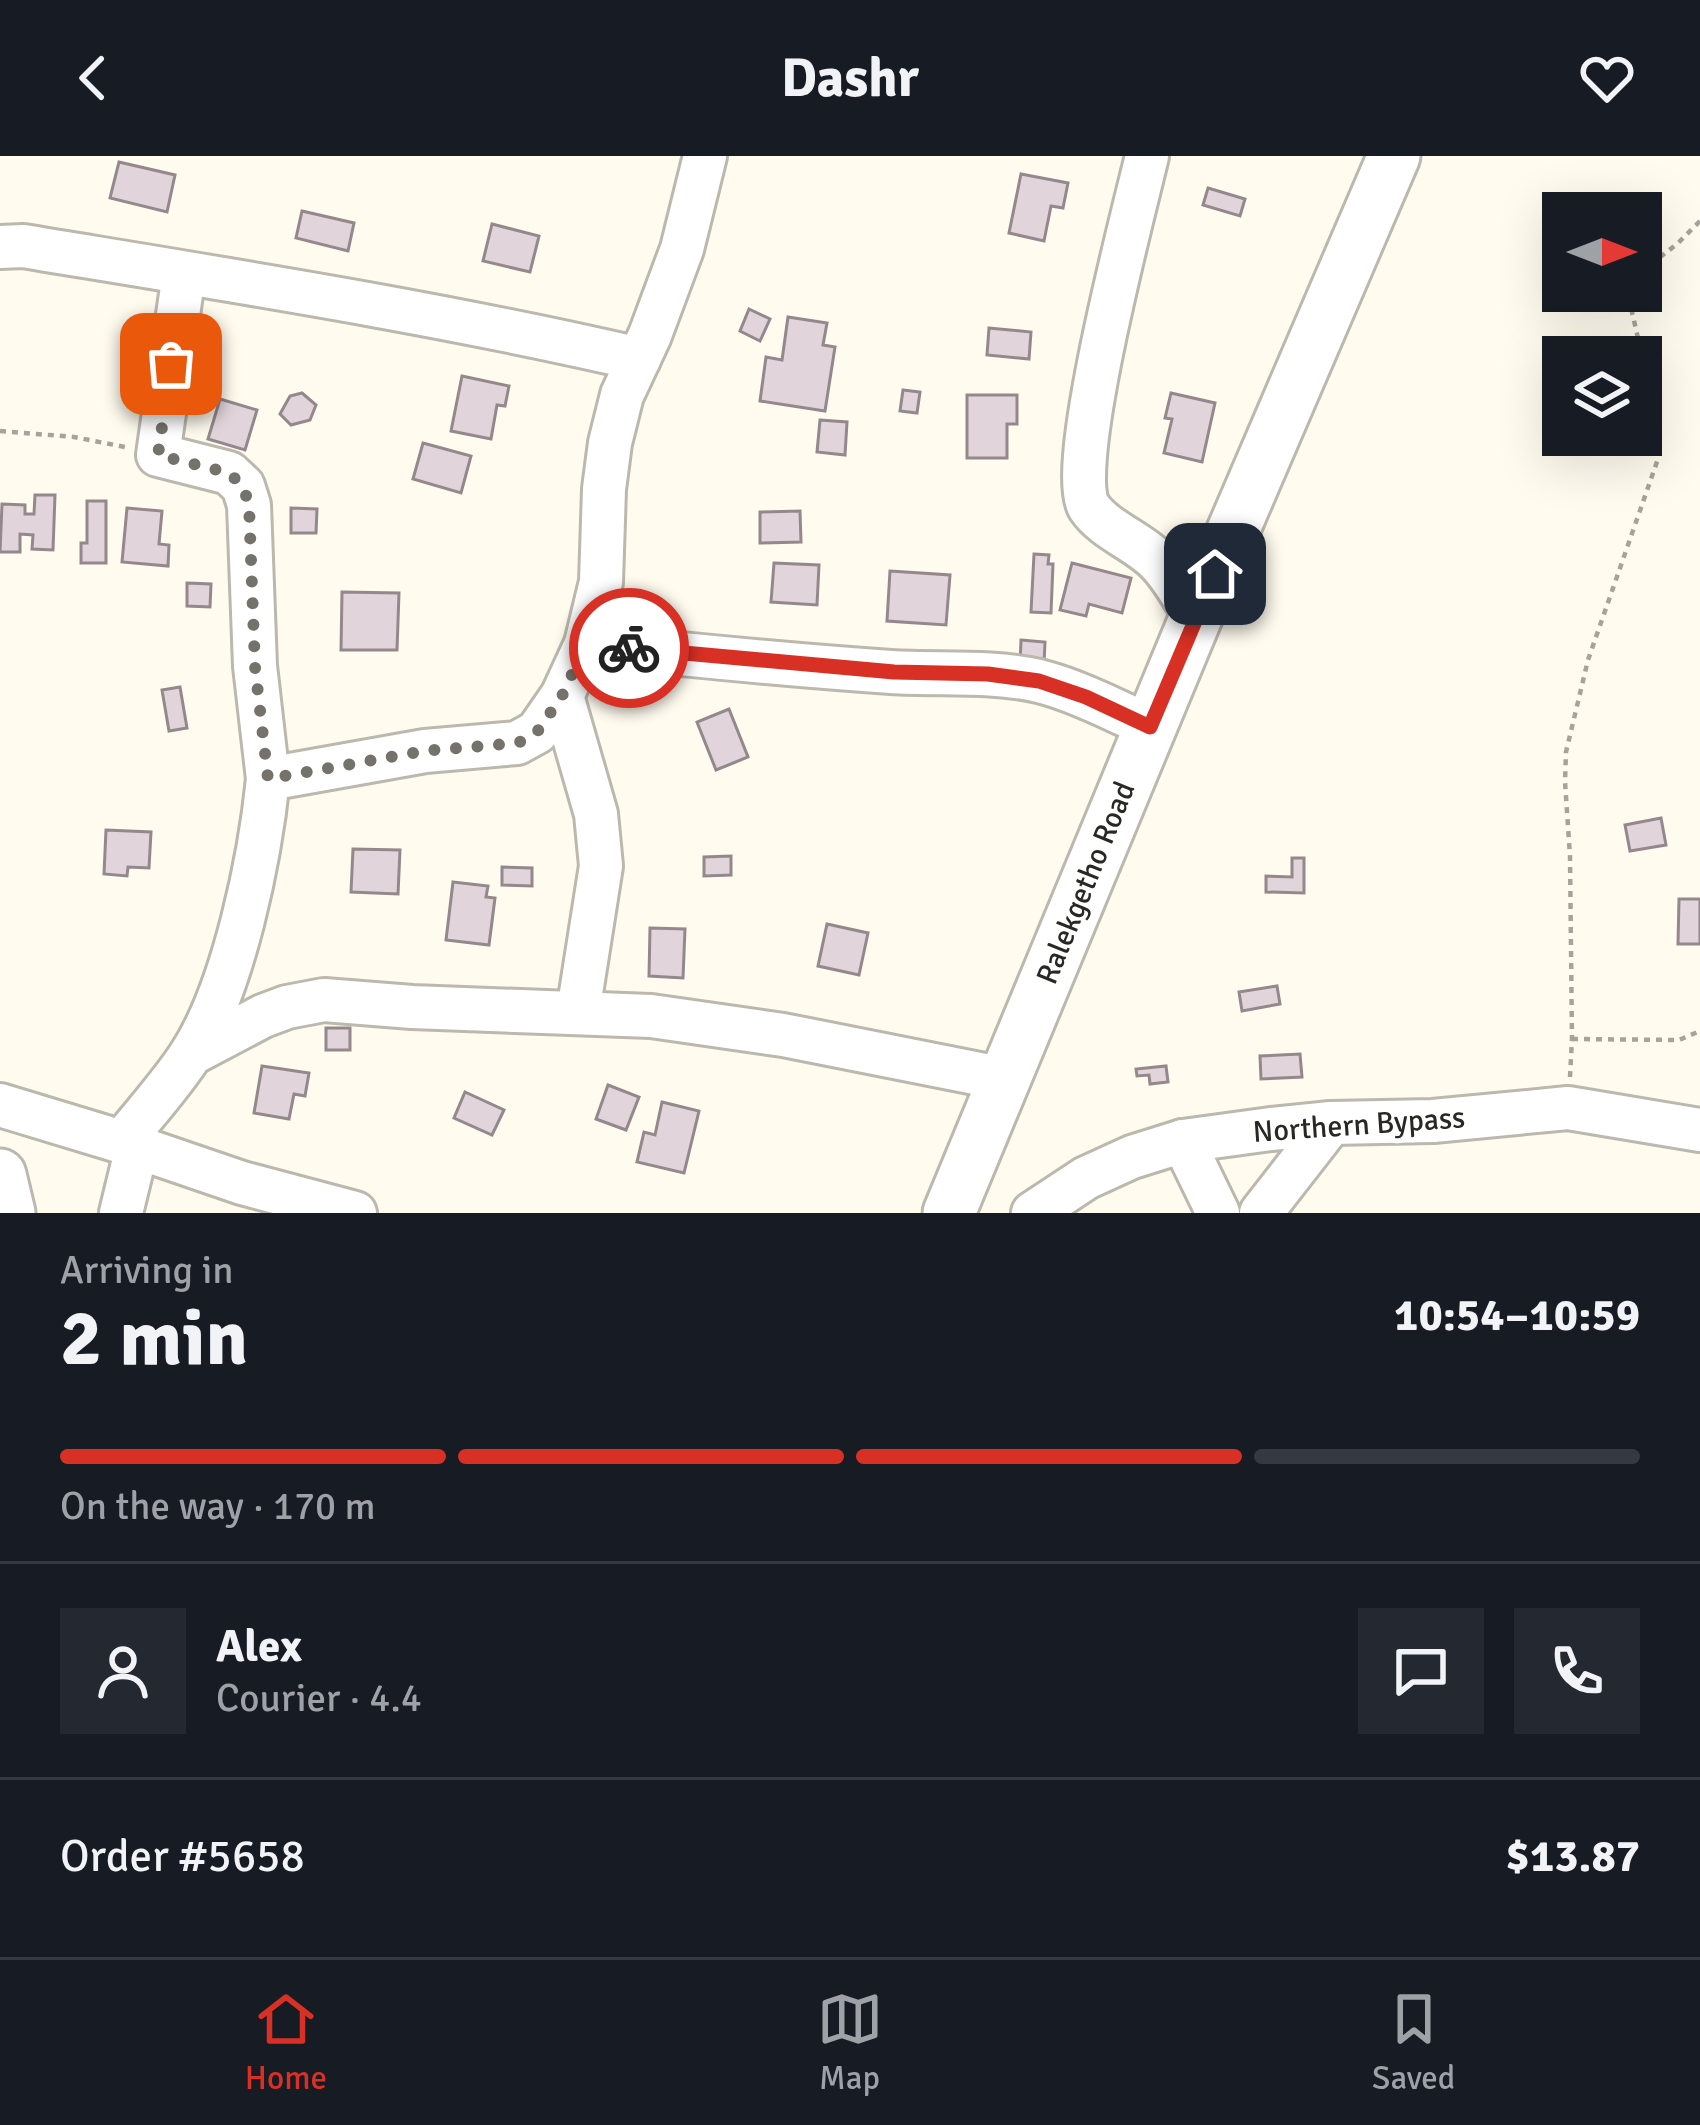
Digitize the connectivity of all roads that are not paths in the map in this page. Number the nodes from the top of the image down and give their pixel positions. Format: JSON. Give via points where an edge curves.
{"nodes":[{"id":1,"x":705,"y":156,"type":"edge"},
{"id":2,"x":1147,"y":156,"type":"edge"},
{"id":3,"x":1394,"y":156,"type":"edge"},
{"id":4,"x":0,"y":247,"type":"edge"},
{"id":5,"x":184,"y":273,"type":"junction"},
{"id":6,"x":639,"y":359,"type":"junction"},
{"id":7,"x":1196,"y":617,"type":"junction"},
{"id":8,"x":586,"y":644,"type":"junction"},
{"id":9,"x":562,"y":696,"type":"junction"},
{"id":10,"x":1150,"y":727,"type":"junction"},
{"id":11,"x":268,"y":779,"type":"junction"},
{"id":12,"x":578,"y":1012,"type":"junction"},
{"id":13,"x":190,"y":1054,"type":"junction"},
{"id":14,"x":1005,"y":1079,"type":"junction"},
{"id":15,"x":0,"y":1105,"type":"edge"},
{"id":16,"x":1331,"y":1123,"type":"junction"},
{"id":17,"x":1700,"y":1130,"type":"edge"},
{"id":18,"x":1183,"y":1141,"type":"junction"},
{"id":19,"x":129,"y":1144,"type":"junction"},
{"id":20,"x":121,"y":1213,"type":"edge"},
{"id":21,"x":355,"y":1213,"type":"edge"},
{"id":22,"x":949,"y":1213,"type":"edge"},
{"id":23,"x":1033,"y":1213,"type":"edge"},
{"id":24,"x":1218,"y":1213,"type":"edge"},
{"id":25,"x":1261,"y":1213,"type":"edge"}],
"edges":[{"from":1,"to":6,"type":"street","via":[[682,249]]},
{"from":2,"to":7,"type":"street","via":[[1089,417],[1083,491],[1089,508],[1161,564]]},
{"from":3,"to":7,"type":"main road","name":"Ralekgetho Road"},
{"from":4,"to":5,"type":"street"},
{"from":5,"to":6,"type":"street"},
{"from":5,"to":11,"type":"street","via":[[158,455],[229,473],[243,486]]},
{"from":6,"to":8,"type":"street","via":[[610,443],[601,582]]},
{"from":7,"to":10,"type":"main road","name":"Ralekgetho Road"},
{"from":8,"to":9,"type":"street"},
{"from":8,"to":10,"type":"street","via":[[1039,681]]},
{"from":9,"to":11,"type":"street","via":[[537,732],[518,743]]},
{"from":9,"to":12,"type":"street","via":[[596,814],[601,866]]},
{"from":10,"to":14,"type":"main road","name":"Ralekgetho Road"},
{"from":11,"to":13,"type":"street","via":[[231,960]]},
{"from":12,"to":13,"type":"street","via":[[324,1000],[286,1006]]},
{"from":12,"to":14,"type":"street","via":[[783,1035]]},
{"from":13,"to":19,"type":"street"},
{"from":14,"to":22,"type":"main road","name":"Ralekgetho Road"},
{"from":15,"to":19,"type":"street"},
{"from":16,"to":17,"type":"street","name":"Northern Bypass","via":[[1568,1108]]},
{"from":16,"to":18,"type":"street","name":"Northern Bypass"},
{"from":16,"to":25,"type":"street"},
{"from":18,"to":23,"type":"street","name":"Northern Bypass","via":[[1086,1178]]},
{"from":18,"to":24,"type":"street"},
{"from":19,"to":20,"type":"street"},
{"from":19,"to":21,"type":"street"}]}
